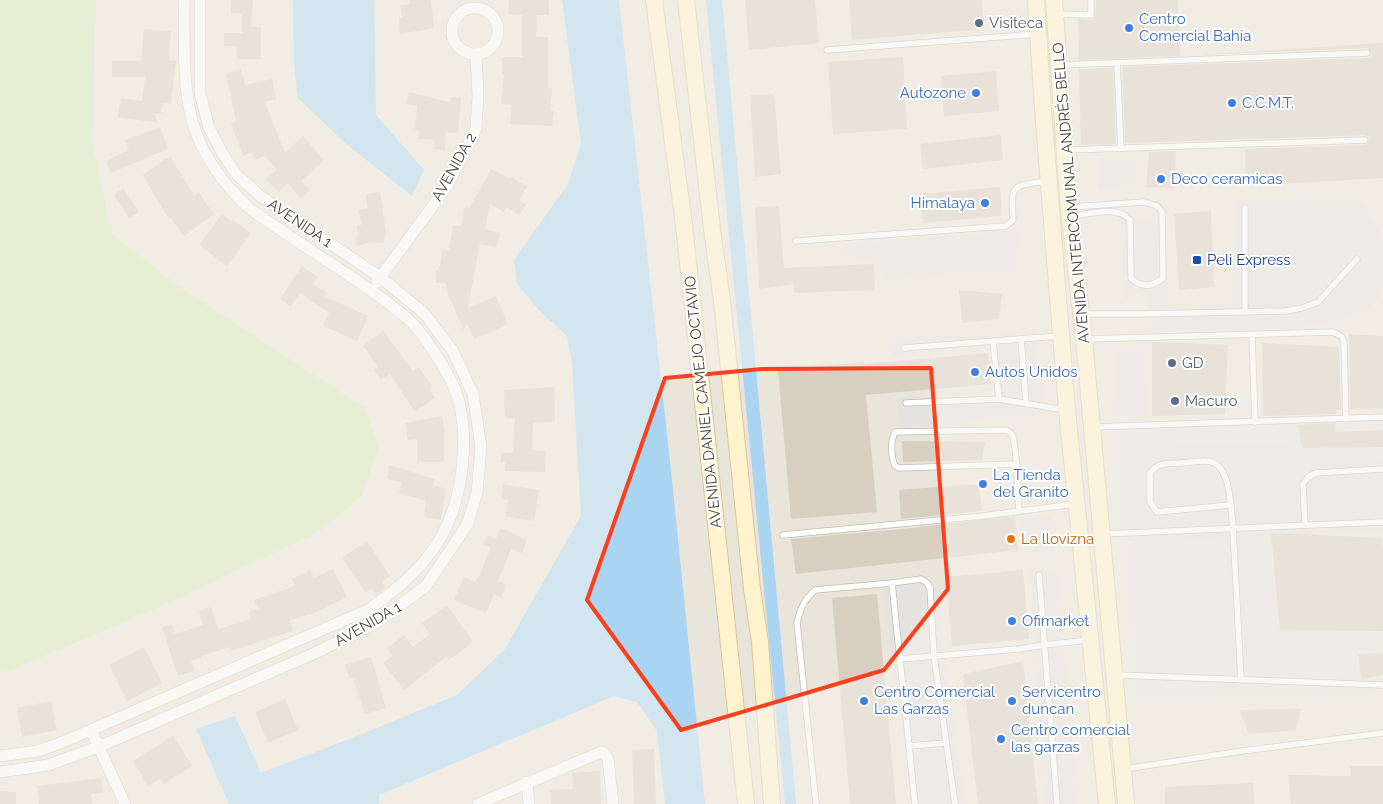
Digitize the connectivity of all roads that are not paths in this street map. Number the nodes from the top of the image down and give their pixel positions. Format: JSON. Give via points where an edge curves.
{"nodes":[{"id":1,"x":184,"y":0,"type":"edge"},
{"id":2,"x":200,"y":0,"type":"edge"},
{"id":3,"x":654,"y":0,"type":"edge"},
{"id":4,"x":686,"y":0,"type":"edge"},
{"id":5,"x":1036,"y":0,"type":"edge"},
{"id":6,"x":1091,"y":0,"type":"edge"},
{"id":7,"x":1054,"y":7,"type":"edge"},
{"id":8,"x":1039,"y":34,"type":"junction"},
{"id":9,"x":827,"y":50,"type":"dead end"},
{"id":10,"x":1367,"y":53,"type":"dead end"},
{"id":11,"x":476,"y":54,"type":"junction"},
{"id":12,"x":1117,"y":63,"type":"junction"},
{"id":13,"x":1058,"y":65,"type":"junction"},
{"id":14,"x":1365,"y":140,"type":"dead end"},
{"id":15,"x":1121,"y":148,"type":"junction"},
{"id":16,"x":1065,"y":150,"type":"junction"},
{"id":17,"x":1049,"y":181,"type":"junction"},
{"id":18,"x":1244,"y":208,"type":"dead end"},
{"id":19,"x":1070,"y":212,"type":"junction"},
{"id":20,"x":796,"y":241,"type":"dead end"},
{"id":21,"x":1357,"y":258,"type":"dead end"},
{"id":22,"x":380,"y":277,"type":"junction"},
{"id":23,"x":371,"y":290,"type":"junction"},
{"id":24,"x":1245,"y":311,"type":"junction"},
{"id":25,"x":1081,"y":314,"type":"junction"},
{"id":26,"x":1252,"y":335,"type":"junction"},
{"id":27,"x":1061,"y":336,"type":"junction"},
{"id":28,"x":1022,"y":339,"type":"junction"},
{"id":29,"x":1084,"y":339,"type":"junction"},
{"id":30,"x":993,"y":341,"type":"junction"},
{"id":31,"x":904,"y":348,"type":"dead end"},
{"id":32,"x":999,"y":399,"type":"junction"},
{"id":33,"x":906,"y":403,"type":"dead end"},
{"id":34,"x":1026,"y":403,"type":"junction"},
{"id":35,"x":1067,"y":410,"type":"junction"},
{"id":36,"x":1383,"y":418,"type":"edge"},
{"id":37,"x":1346,"y":419,"type":"junction"},
{"id":38,"x":1255,"y":422,"type":"junction"},
{"id":39,"x":1091,"y":427,"type":"junction"},
{"id":40,"x":1016,"y":464,"type":"junction"},
{"id":41,"x":1383,"y":469,"type":"edge"},
{"id":42,"x":1077,"y":504,"type":"junction"},
{"id":43,"x":1230,"y":505,"type":"junction"},
{"id":44,"x":1019,"y":510,"type":"junction"},
{"id":45,"x":1383,"y":522,"type":"edge"},
{"id":46,"x":1305,"y":525,"type":"junction"},
{"id":47,"x":1233,"y":528,"type":"junction"},
{"id":48,"x":1101,"y":534,"type":"junction"},
{"id":49,"x":783,"y":535,"type":"dead end"},
{"id":50,"x":1039,"y":575,"type":"dead end"},
{"id":51,"x":892,"y":584,"type":"junction"},
{"id":52,"x":1091,"y":640,"type":"junction"},
{"id":53,"x":1044,"y":644,"type":"junction"},
{"id":54,"x":934,"y":656,"type":"junction"},
{"id":55,"x":900,"y":659,"type":"junction"},
{"id":56,"x":1114,"y":675,"type":"junction"},
{"id":57,"x":207,"y":680,"type":"junction"},
{"id":58,"x":1241,"y":680,"type":"junction"},
{"id":59,"x":1383,"y":686,"type":"edge"},
{"id":60,"x":214,"y":697,"type":"junction"},
{"id":61,"x":91,"y":730,"type":"junction"},
{"id":62,"x":1383,"y":733,"type":"edge"},
{"id":63,"x":946,"y":743,"type":"junction"},
{"id":64,"x":909,"y":746,"type":"junction"},
{"id":65,"x":98,"y":747,"type":"junction"},
{"id":66,"x":0,"y":756,"type":"edge"},
{"id":67,"x":1123,"y":769,"type":"junction"},
{"id":68,"x":0,"y":772,"type":"edge"},
{"id":69,"x":527,"y":782,"type":"junction"},
{"id":70,"x":125,"y":804,"type":"edge"},
{"id":71,"x":478,"y":804,"type":"edge"},
{"id":72,"x":529,"y":804,"type":"edge"},
{"id":73,"x":613,"y":804,"type":"edge"},
{"id":74,"x":746,"y":804,"type":"edge"},
{"id":75,"x":772,"y":804,"type":"edge"},
{"id":76,"x":816,"y":804,"type":"edge"},
{"id":77,"x":914,"y":804,"type":"edge"},
{"id":78,"x":955,"y":804,"type":"edge"},
{"id":79,"x":1057,"y":804,"type":"edge"},
{"id":80,"x":1108,"y":804,"type":"edge"},
{"id":81,"x":1126,"y":804,"type":"edge"}],
"edges":[{"from":1,"to":23,"type":"street","name":"AVENIDA 1","via":[[187,105],[194,130],[212,166],[250,209]]},
{"from":2,"to":22,"type":"street","name":"AVENIDA 1","via":[[200,93],[209,128],[236,174],[260,196]]},
{"from":3,"to":74,"type":"main road","name":"AVENIDA DANIEL CAMEJO OCTAVIO","via":[[686,244]]},
{"from":4,"to":75,"type":"main road","name":"AVENIDA DANIEL CAMEJO OCTAVIO","via":[[760,642]]},
{"from":5,"to":8,"type":"main road","name":"AVENIDA INTERCOMUNAL ANDRÉS BELLO"},
{"from":6,"to":7,"type":"lane","via":[[1091,15]]},
{"from":7,"to":13,"type":"main road","name":"AVENIDA INTERCOMUNAL ANDRÉS BELLO"},
{"from":8,"to":9,"type":"lane"},
{"from":8,"to":17,"type":"main road","name":"AVENIDA INTERCOMUNAL ANDRÉS BELLO"},
{"from":10,"to":12,"type":"lane"},
{"from":11,"to":11,"type":"street","via":[[488,49],[497,33],[495,20],[480,8],[461,12],[453,22],[454,41],[463,51]]},
{"from":11,"to":22,"type":"street","name":"AVENIDA 2","via":[[476,128],[448,185]]},
{"from":12,"to":13,"type":"lane"},
{"from":12,"to":15,"type":"lane"},
{"from":13,"to":16,"type":"main road","name":"AVENIDA INTERCOMUNAL ANDRÉS BELLO"},
{"from":14,"to":15,"type":"lane"},
{"from":15,"to":16,"type":"lane"},
{"from":16,"to":19,"type":"main road","name":"AVENIDA INTERCOMUNAL ANDRÉS BELLO"},
{"from":17,"to":20,"type":"lane","via":[[1020,185],[1014,190],[1013,220],[1006,226]]},
{"from":17,"to":27,"type":"main road","name":"AVENIDA INTERCOMUNAL ANDRÉS BELLO"},
{"from":18,"to":24,"type":"lane"},
{"from":19,"to":19,"type":"lane","via":[[1125,214],[1130,220],[1131,278],[1146,286],[1163,278],[1162,212],[1156,206],[1145,202]]},
{"from":19,"to":25,"type":"main road","name":"AVENIDA INTERCOMUNAL ANDRÉS BELLO"},
{"from":21,"to":24,"type":"lane","via":[[1318,302],[1286,311]]},
{"from":22,"to":23,"type":"street","name":"AVENIDA 2"},
{"from":22,"to":60,"type":"street","name":"AVENIDA 1","via":[[425,314],[453,351],[472,394],[481,447],[477,493],[467,525],[426,586],[376,623]]},
{"from":23,"to":57,"type":"street","name":"AVENIDA 1","via":[[410,320],[445,368],[456,392],[463,457],[452,514],[440,539],[419,568],[397,590],[368,610]]},
{"from":24,"to":25,"type":"lane"},
{"from":25,"to":29,"type":"main road","name":"AVENIDA INTERCOMUNAL ANDRÉS BELLO"},
{"from":26,"to":29,"type":"lane"},
{"from":26,"to":37,"type":"lane","via":[[1334,332],[1342,337]]},
{"from":26,"to":38,"type":"lane"},
{"from":27,"to":28,"type":"lane"},
{"from":27,"to":35,"type":"main road","name":"AVENIDA INTERCOMUNAL ANDRÉS BELLO"},
{"from":28,"to":30,"type":"lane"},
{"from":28,"to":34,"type":"lane"},
{"from":29,"to":39,"type":"main road","name":"AVENIDA INTERCOMUNAL ANDRÉS BELLO"},
{"from":30,"to":31,"type":"lane"},
{"from":30,"to":32,"type":"lane"},
{"from":32,"to":33,"type":"lane"},
{"from":32,"to":34,"type":"lane"},
{"from":34,"to":35,"type":"lane"},
{"from":35,"to":42,"type":"main road","name":"AVENIDA INTERCOMUNAL ANDRÉS BELLO"},
{"from":36,"to":37,"type":"lane"},
{"from":37,"to":38,"type":"lane"},
{"from":38,"to":39,"type":"lane"},
{"from":39,"to":48,"type":"main road","name":"AVENIDA INTERCOMUNAL ANDRÉS BELLO"},
{"from":40,"to":40,"type":"lane","via":[[1014,437],[1006,430],[895,432],[893,437],[892,460],[899,468]]},
{"from":40,"to":44,"type":"lane"},
{"from":41,"to":46,"type":"lane","via":[[1316,473],[1308,477],[1303,484]]},
{"from":42,"to":44,"type":"lane"},
{"from":42,"to":52,"type":"main road","name":"AVENIDA INTERCOMUNAL ANDRÉS BELLO"},
{"from":43,"to":43,"type":"lane","via":[[1227,481],[1221,468],[1211,462],[1159,464],[1150,473],[1150,502],[1157,512]]},
{"from":43,"to":47,"type":"lane"},
{"from":44,"to":49,"type":"lane"},
{"from":45,"to":46,"type":"lane"},
{"from":46,"to":47,"type":"lane"},
{"from":47,"to":48,"type":"lane"},
{"from":47,"to":58,"type":"lane"},
{"from":48,"to":56,"type":"main road","name":"AVENIDA INTERCOMUNAL ANDRÉS BELLO"},
{"from":50,"to":53,"type":"lane"},
{"from":51,"to":54,"type":"lane","via":[[922,579],[927,582]]},
{"from":51,"to":55,"type":"lane"},
{"from":51,"to":76,"type":"lane","via":[[815,590],[800,608],[797,624]]},
{"from":52,"to":53,"type":"lane"},
{"from":52,"to":80,"type":"main road","name":"AVENIDA INTERCOMUNAL ANDRÉS BELLO"},
{"from":53,"to":54,"type":"lane"},
{"from":53,"to":79,"type":"lane"},
{"from":54,"to":55,"type":"lane"},
{"from":54,"to":63,"type":"lane"},
{"from":55,"to":64,"type":"lane"},
{"from":56,"to":58,"type":"lane"},
{"from":56,"to":67,"type":"main road","name":"AVENIDA INTERCOMUNAL ANDRÉS BELLO"},
{"from":57,"to":60,"type":"street"},
{"from":57,"to":61,"type":"street","name":"AVENIDA 1"},
{"from":58,"to":59,"type":"lane"},
{"from":60,"to":65,"type":"street","name":"AVENIDA 1"},
{"from":61,"to":65,"type":"street"},
{"from":61,"to":66,"type":"street","name":"AVENIDA 1","via":[[38,751]]},
{"from":62,"to":67,"type":"lane"},
{"from":63,"to":64,"type":"lane"},
{"from":63,"to":78,"type":"lane"},
{"from":64,"to":77,"type":"lane"},
{"from":65,"to":68,"type":"street","name":"AVENIDA 1","via":[[48,765]]},
{"from":65,"to":70,"type":"street"},
{"from":67,"to":81,"type":"main road","name":"AVENIDA INTERCOMUNAL ANDRÉS BELLO"},
{"from":69,"to":71,"type":"street"},
{"from":69,"to":72,"type":"street"},
{"from":69,"to":73,"type":"street","via":[[598,752],[604,753],[608,758]]}]}
